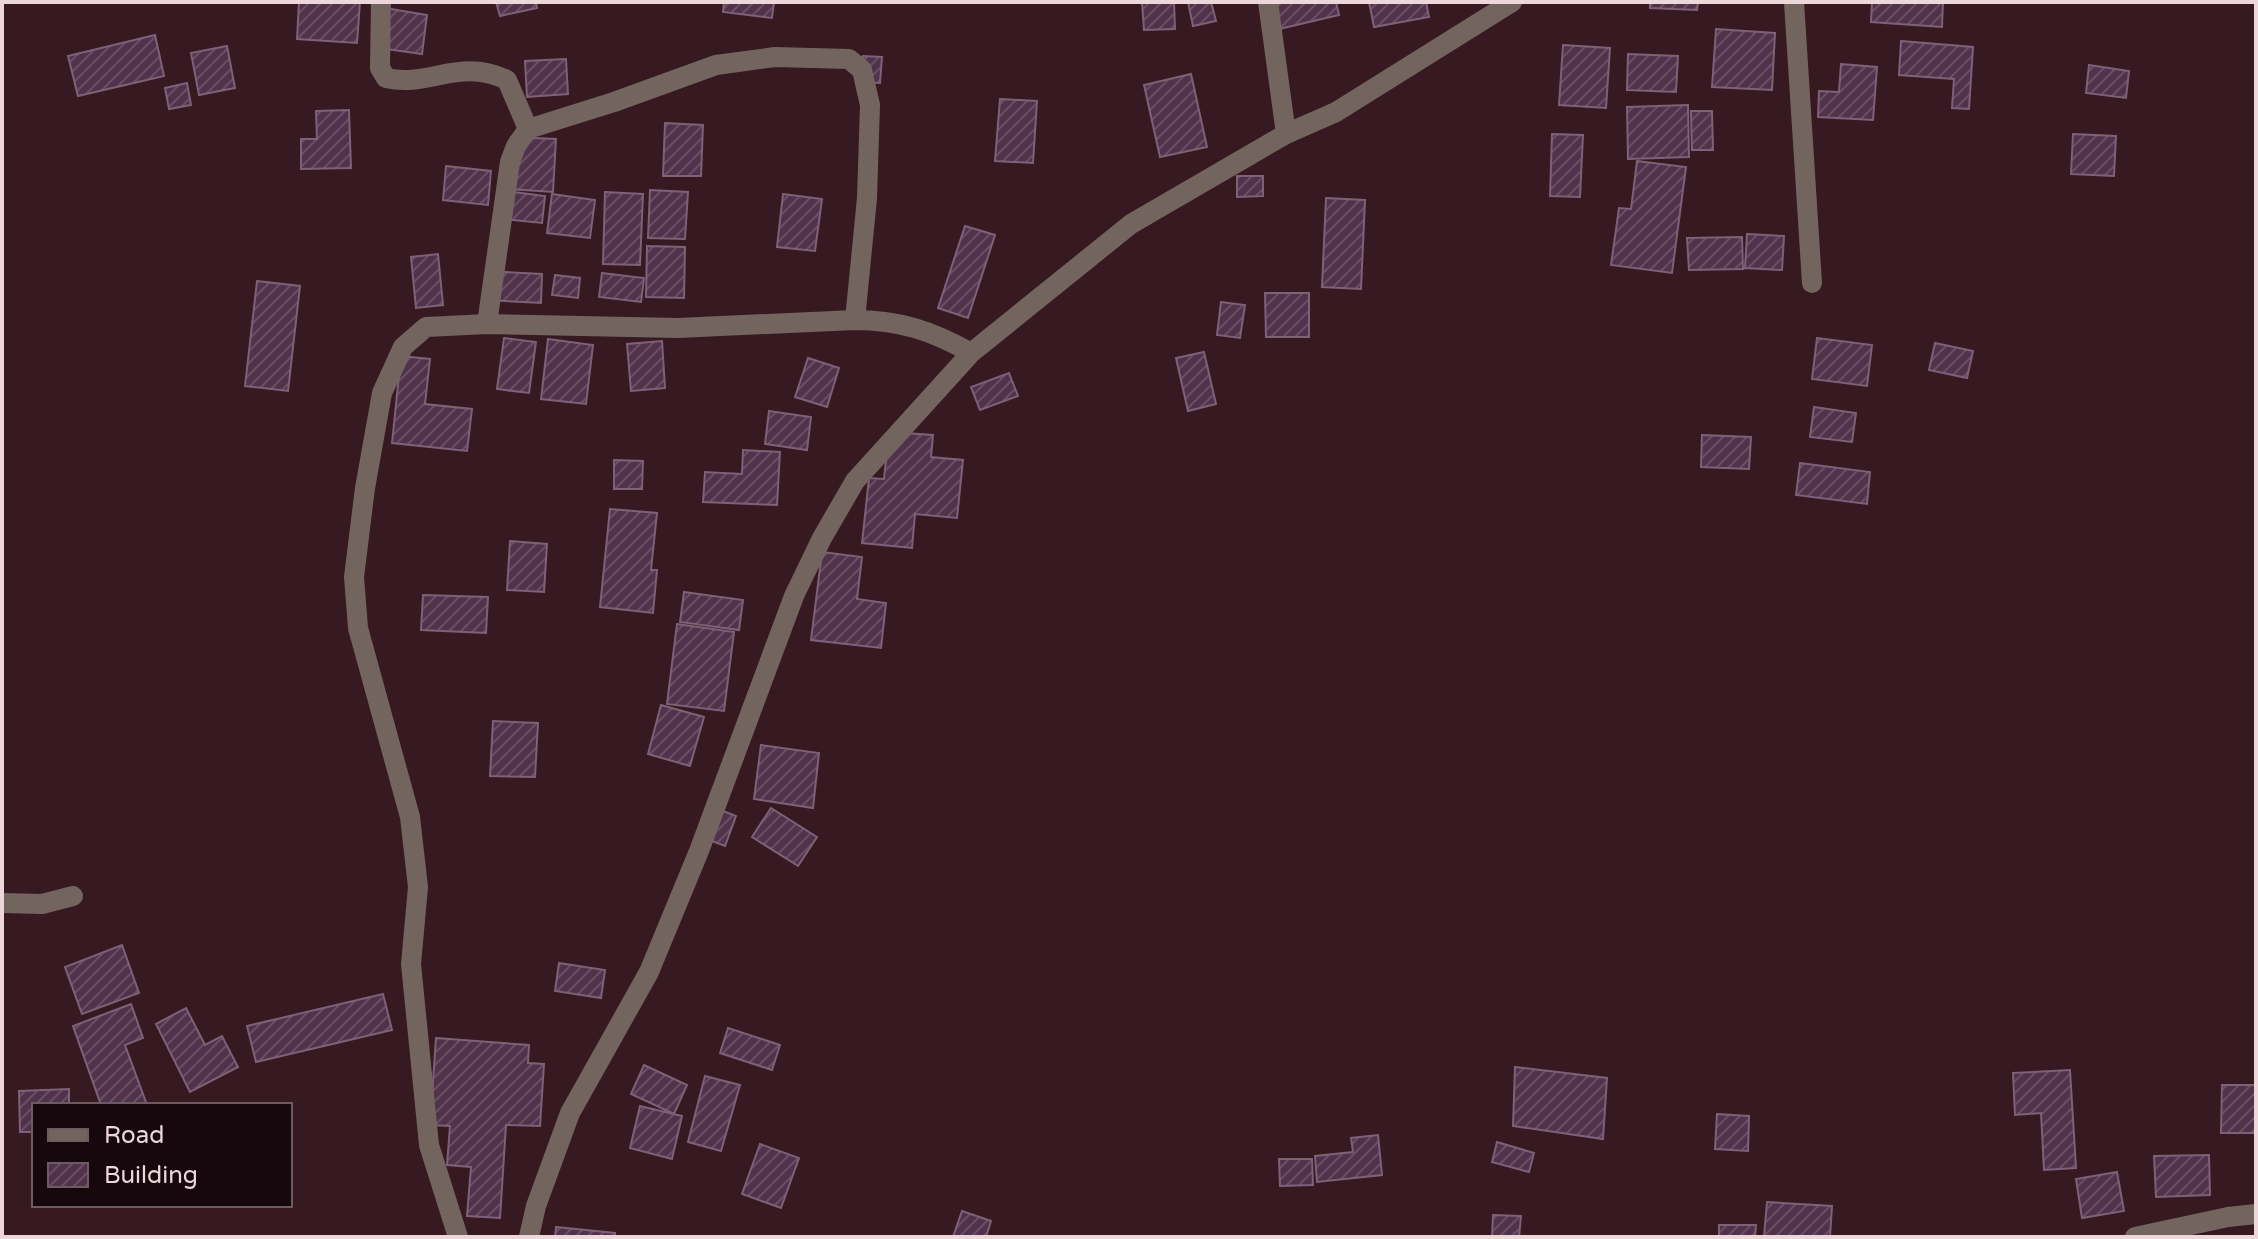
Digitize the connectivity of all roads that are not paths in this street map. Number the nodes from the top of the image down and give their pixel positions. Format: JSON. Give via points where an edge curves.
{"nodes":[{"id":1,"x":381,"y":2,"type":"edge"},
{"id":2,"x":1268,"y":2,"type":"edge"},
{"id":3,"x":1512,"y":2,"type":"edge"},
{"id":4,"x":1794,"y":2,"type":"edge"},
{"id":5,"x":528,"y":129,"type":"junction"},
{"id":6,"x":1286,"y":134,"type":"junction"},
{"id":7,"x":1812,"y":283,"type":"dead end"},
{"id":8,"x":855,"y":320,"type":"junction"},
{"id":9,"x":487,"y":324,"type":"junction"},
{"id":10,"x":971,"y":353,"type":"junction"},
{"id":11,"x":73,"y":896,"type":"dead end"},
{"id":12,"x":2,"y":903,"type":"edge"},
{"id":13,"x":2256,"y":1214,"type":"edge"},
{"id":14,"x":458,"y":1237,"type":"edge"},
{"id":15,"x":529,"y":1237,"type":"edge"},
{"id":16,"x":2135,"y":1237,"type":"edge"}],
"edges":[{"from":1,"to":5,"type":"street","via":[[380,68],[386,78],[403,82],[457,71],[491,72],[507,80]]},
{"from":2,"to":6,"type":"street"},
{"from":3,"to":6,"type":"street","via":[[1336,112]]},
{"from":4,"to":7,"type":"street"},
{"from":5,"to":8,"type":"street","via":[[716,65],[775,57],[849,59],[862,70],[870,105]]},
{"from":5,"to":9,"type":"street","via":[[510,162]]},
{"from":6,"to":10,"type":"street","via":[[1131,224]]},
{"from":8,"to":9,"type":"street","via":[[678,328]]},
{"from":8,"to":10,"type":"street","via":[[912,325]]},
{"from":9,"to":14,"type":"street","via":[[426,327],[403,347],[382,393],[354,577],[358,628],[410,817],[418,887],[411,964],[429,1145]]},
{"from":10,"to":15,"type":"street","via":[[855,481],[822,538],[794,596],[649,972],[570,1113]]},
{"from":11,"to":12,"type":"street","via":[[42,904]]},
{"from":13,"to":16,"type":"street"}]}
